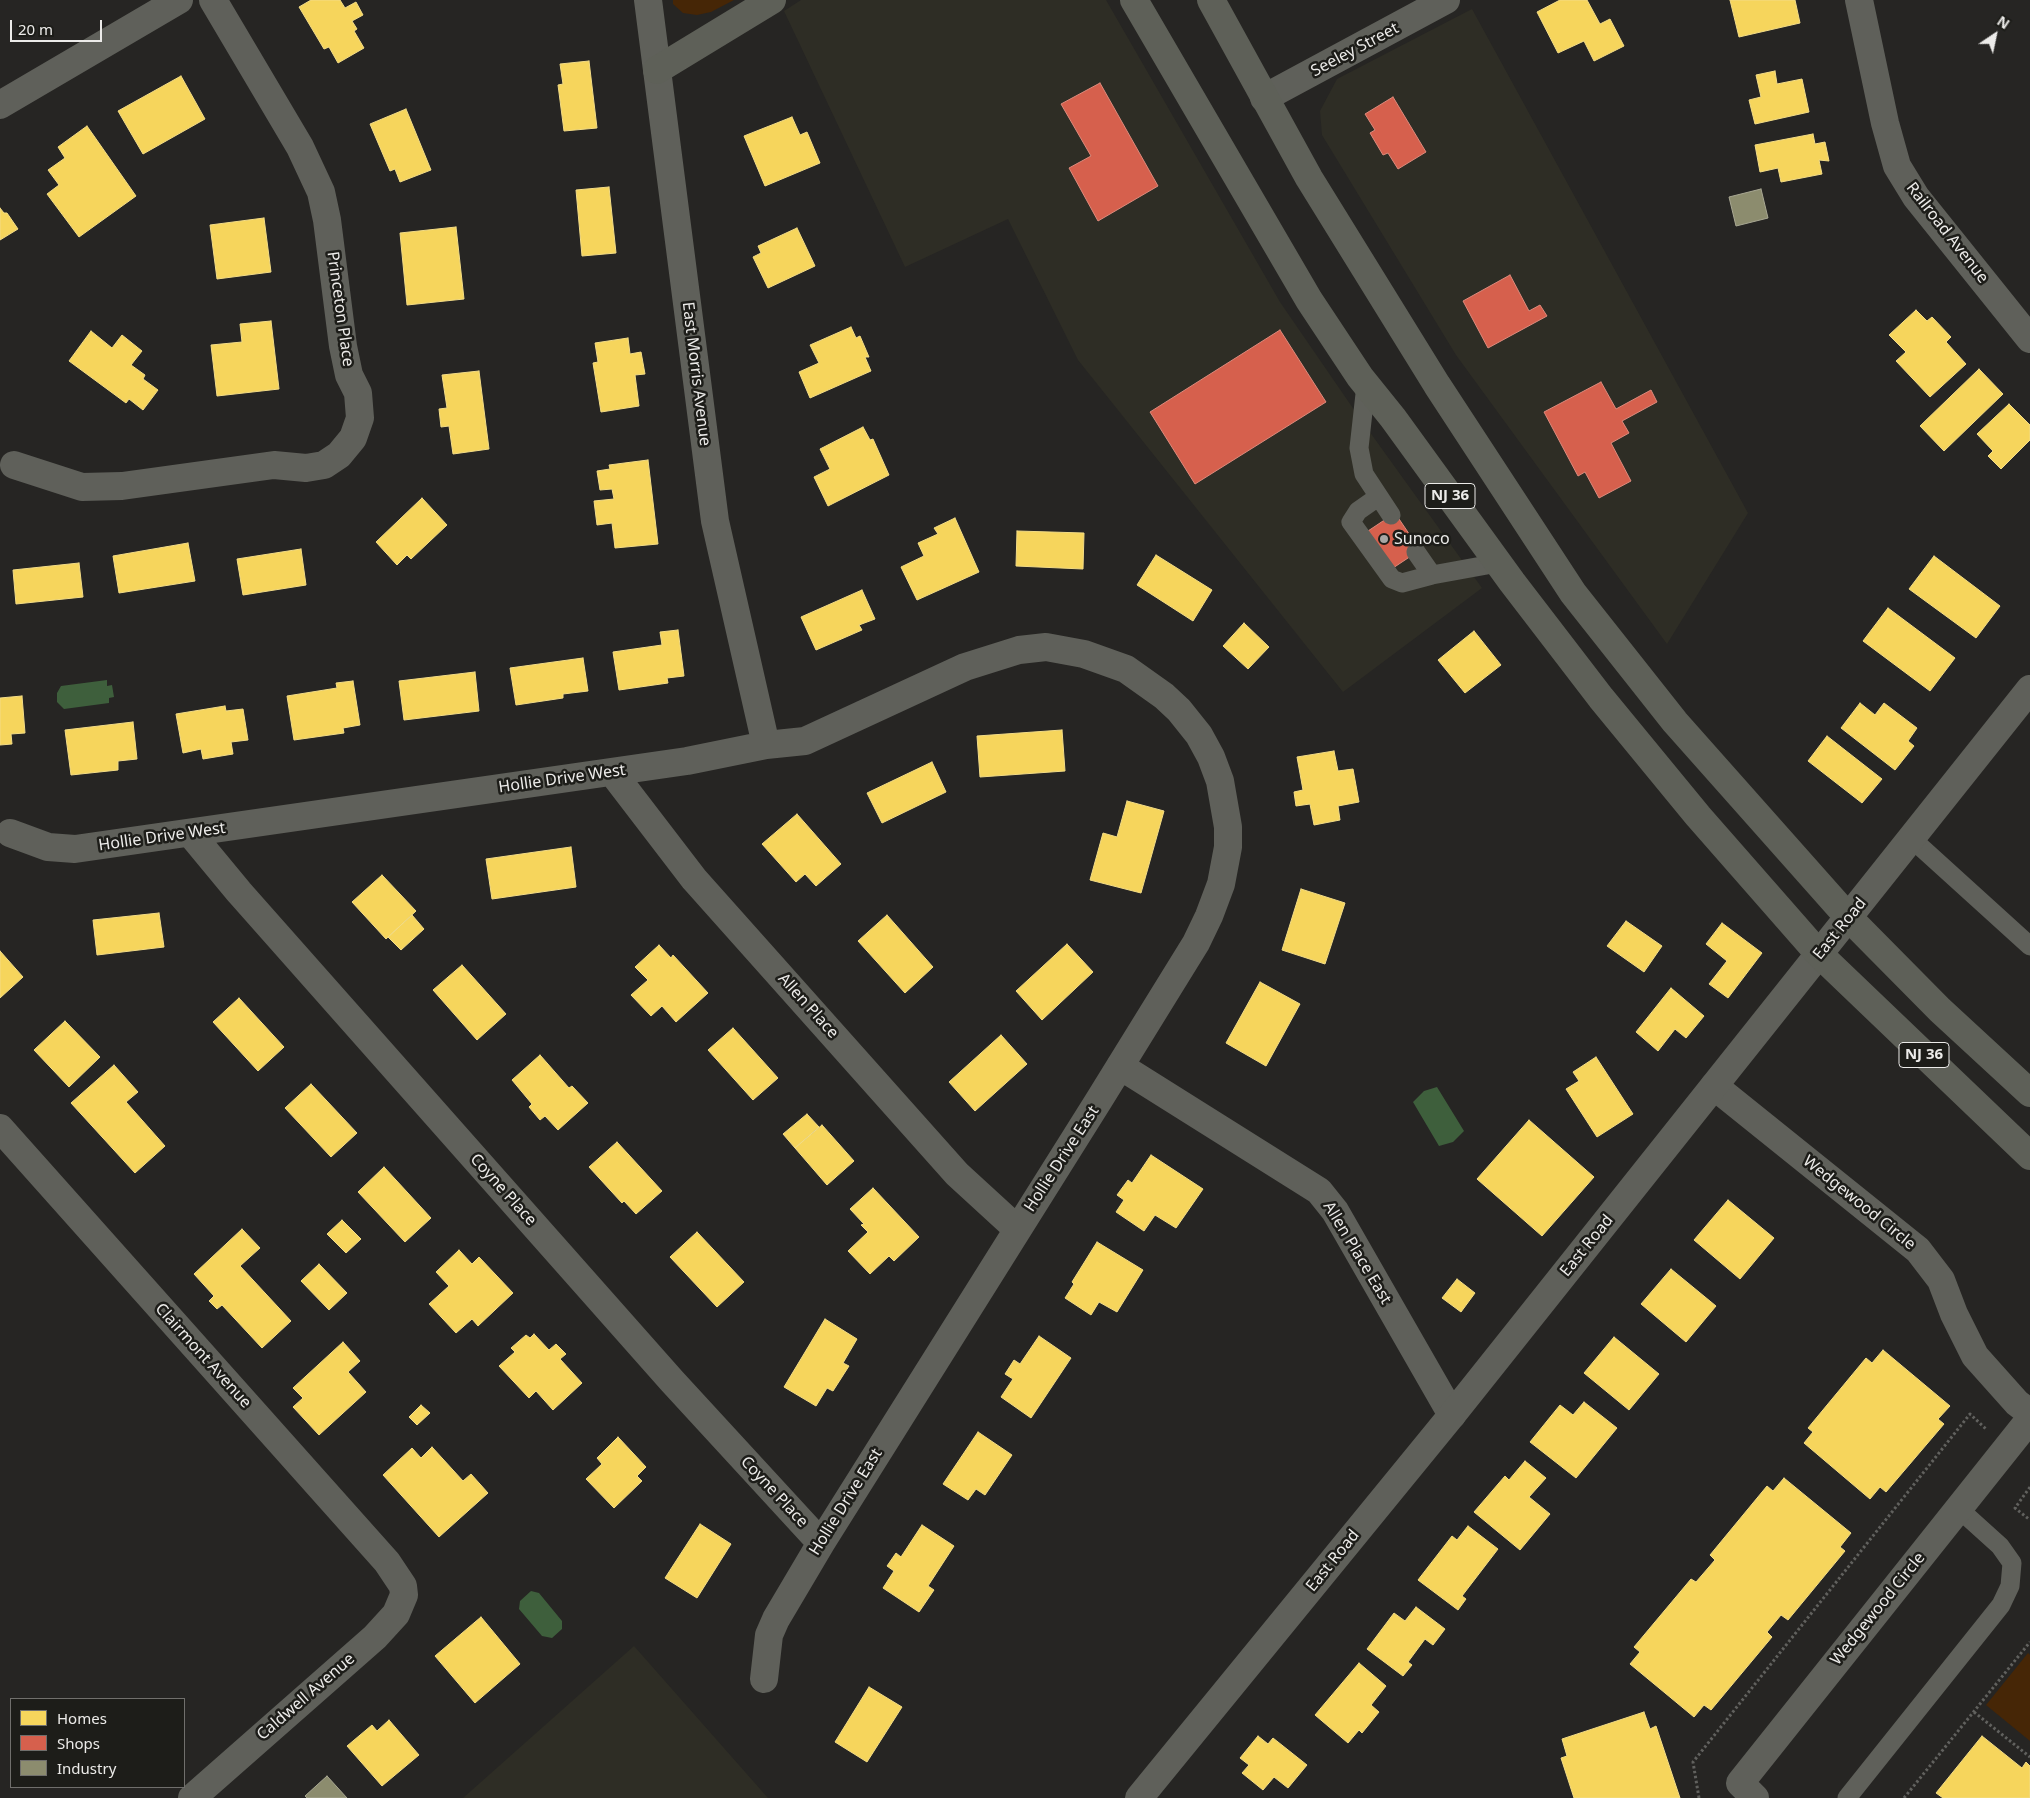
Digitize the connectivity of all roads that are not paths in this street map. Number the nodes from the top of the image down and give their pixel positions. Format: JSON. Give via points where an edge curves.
{"nodes":[{"id":1,"x":179,"y":0,"type":"edge"},
{"id":2,"x":213,"y":0,"type":"edge"},
{"id":3,"x":648,"y":0,"type":"edge"},
{"id":4,"x":772,"y":0,"type":"edge"},
{"id":5,"x":1134,"y":0,"type":"edge"},
{"id":6,"x":1211,"y":0,"type":"edge"},
{"id":7,"x":1446,"y":0,"type":"edge"},
{"id":8,"x":1859,"y":0,"type":"edge"},
{"id":9,"x":657,"y":70,"type":"junction"},
{"id":10,"x":1264,"y":98,"type":"junction"},
{"id":11,"x":0,"y":105,"type":"edge"},
{"id":12,"x":2030,"y":339,"type":"edge"},
{"id":13,"x":1366,"y":385,"type":"junction"},
{"id":14,"x":14,"y":465,"type":"dead end"},
{"id":15,"x":1378,"y":497,"type":"junction"},
{"id":16,"x":1391,"y":515,"type":"dead end"},
{"id":17,"x":1416,"y":552,"type":"dead end"},
{"id":18,"x":1498,"y":563,"type":"junction"},
{"id":19,"x":1432,"y":575,"type":"junction"},
{"id":20,"x":1098,"y":659,"type":"joint"},
{"id":21,"x":2030,"y":689,"type":"edge"},
{"id":22,"x":766,"y":745,"type":"junction"},
{"id":23,"x":612,"y":772,"type":"junction"},
{"id":24,"x":10,"y":833,"type":"dead end"},
{"id":25,"x":191,"y":834,"type":"junction"},
{"id":26,"x":1912,"y":839,"type":"junction"},
{"id":27,"x":1849,"y":918,"type":"junction"},
{"id":28,"x":2030,"y":946,"type":"edge"},
{"id":29,"x":1819,"y":954,"type":"junction"},
{"id":30,"x":1120,"y":1066,"type":"junction"},
{"id":31,"x":1714,"y":1086,"type":"junction"},
{"id":32,"x":2029,"y":1089,"type":"edge"},
{"id":33,"x":0,"y":1128,"type":"edge"},
{"id":34,"x":2030,"y":1156,"type":"edge"},
{"id":35,"x":1017,"y":1229,"type":"junction"},
{"id":36,"x":2030,"y":1413,"type":"edge"},
{"id":37,"x":1452,"y":1415,"type":"junction"},
{"id":38,"x":2030,"y":1419,"type":"edge"},
{"id":39,"x":1958,"y":1509,"type":"junction"},
{"id":40,"x":821,"y":1542,"type":"junction"},
{"id":41,"x":403,"y":1586,"type":"joint"},
{"id":42,"x":764,"y":1679,"type":"dead end"},
{"id":43,"x":192,"y":1798,"type":"edge"},
{"id":44,"x":1138,"y":1798,"type":"edge"},
{"id":45,"x":1755,"y":1798,"type":"edge"},
{"id":46,"x":1847,"y":1798,"type":"edge"}],
"edges":[{"from":1,"to":11,"type":"street"},
{"from":2,"to":14,"type":"street","name":"Princeton Place","via":[[300,147],[321,192],[343,346],[349,375],[358,393],[360,418],[353,438],[339,455],[324,465],[306,468],[274,465],[122,486],[82,487]]},
{"from":3,"to":9,"type":"street","name":"East Morris Avenue"},
{"from":4,"to":9,"type":"highway"},
{"from":5,"to":13,"type":"highway","number":"NJ 36","via":[[1309,300]]},
{"from":6,"to":10,"type":"highway","number":"NJ 36"},
{"from":7,"to":10,"type":"street","name":"Seeley Street"},
{"from":8,"to":12,"type":"street","name":"Railroad Avenue","via":[[1897,166],[1916,197]]},
{"from":9,"to":22,"type":"street","name":"East Morris Avenue","via":[[715,521]]},
{"from":10,"to":27,"type":"highway","number":"NJ 36","via":[[1309,178],[1437,385],[1573,593],[1675,722]]},
{"from":13,"to":15,"type":"lane","via":[[1359,448],[1364,474]]},
{"from":13,"to":18,"type":"highway","number":"NJ 36"},
{"from":15,"to":16,"type":"lane"},
{"from":15,"to":19,"type":"lane","via":[[1358,511],[1351,522],[1392,579],[1402,583]]},
{"from":17,"to":19,"type":"lane"},
{"from":18,"to":19,"type":"lane"},
{"from":18,"to":29,"type":"highway","number":"NJ 36","via":[[1613,713]]},
{"from":20,"to":22,"type":"street","name":"Hollie Drive West","via":[[1046,647],[1001,654],[965,667],[805,741]]},
{"from":20,"to":30,"type":"street","name":"Hollie Drive East","via":[[1139,676],[1174,705],[1199,735],[1212,757],[1220,781],[1228,827],[1221,884],[1209,916],[1196,943]]},
{"from":21,"to":26,"type":"street","name":"East Road"},
{"from":22,"to":23,"type":"street","name":"Hollie Drive West"},
{"from":23,"to":25,"type":"street","name":"Hollie Drive West"},
{"from":23,"to":35,"type":"street","name":"Allen Place","via":[[708,893],[957,1174]]},
{"from":24,"to":25,"type":"street","name":"Hollie Drive West","via":[[48,847],[75,849]]},
{"from":25,"to":40,"type":"street","name":"Coyne Place","via":[[672,1381]]},
{"from":26,"to":27,"type":"street","name":"East Road"},
{"from":26,"to":28,"type":"lane"},
{"from":27,"to":29,"type":"street","name":"East Road"},
{"from":27,"to":32,"type":"highway","number":"NJ 36","via":[[1940,1010]]},
{"from":29,"to":31,"type":"street","name":"East Road"},
{"from":29,"to":34,"type":"highway","number":"NJ 36"},
{"from":30,"to":35,"type":"street","name":"Hollie Drive East"},
{"from":30,"to":37,"type":"street","name":"Allen Place East","via":[[1319,1191],[1335,1211]]},
{"from":31,"to":36,"type":"street","name":"Wedgewood Circle","via":[[1918,1250],[1941,1280],[1975,1356]]},
{"from":31,"to":37,"type":"street","name":"East Road"},
{"from":33,"to":41,"type":"street","name":"Clairmont Avenue","via":[[387,1562]]},
{"from":35,"to":40,"type":"street","name":"Hollie Drive East"},
{"from":37,"to":44,"type":"street","name":"East Road"},
{"from":38,"to":39,"type":"street","name":"Wedgewood Circle"},
{"from":39,"to":45,"type":"street","name":"Wedgewood Circle","via":[[1740,1783]]},
{"from":39,"to":46,"type":"lane","via":[[2000,1546],[2012,1563],[2010,1586],[2001,1605]]},
{"from":40,"to":42,"type":"street","name":"Hollie Drive East","via":[[769,1635]]},
{"from":41,"to":43,"type":"street","name":"Caldwell Avenue","via":[[404,1595],[396,1614],[376,1637]]}]}
